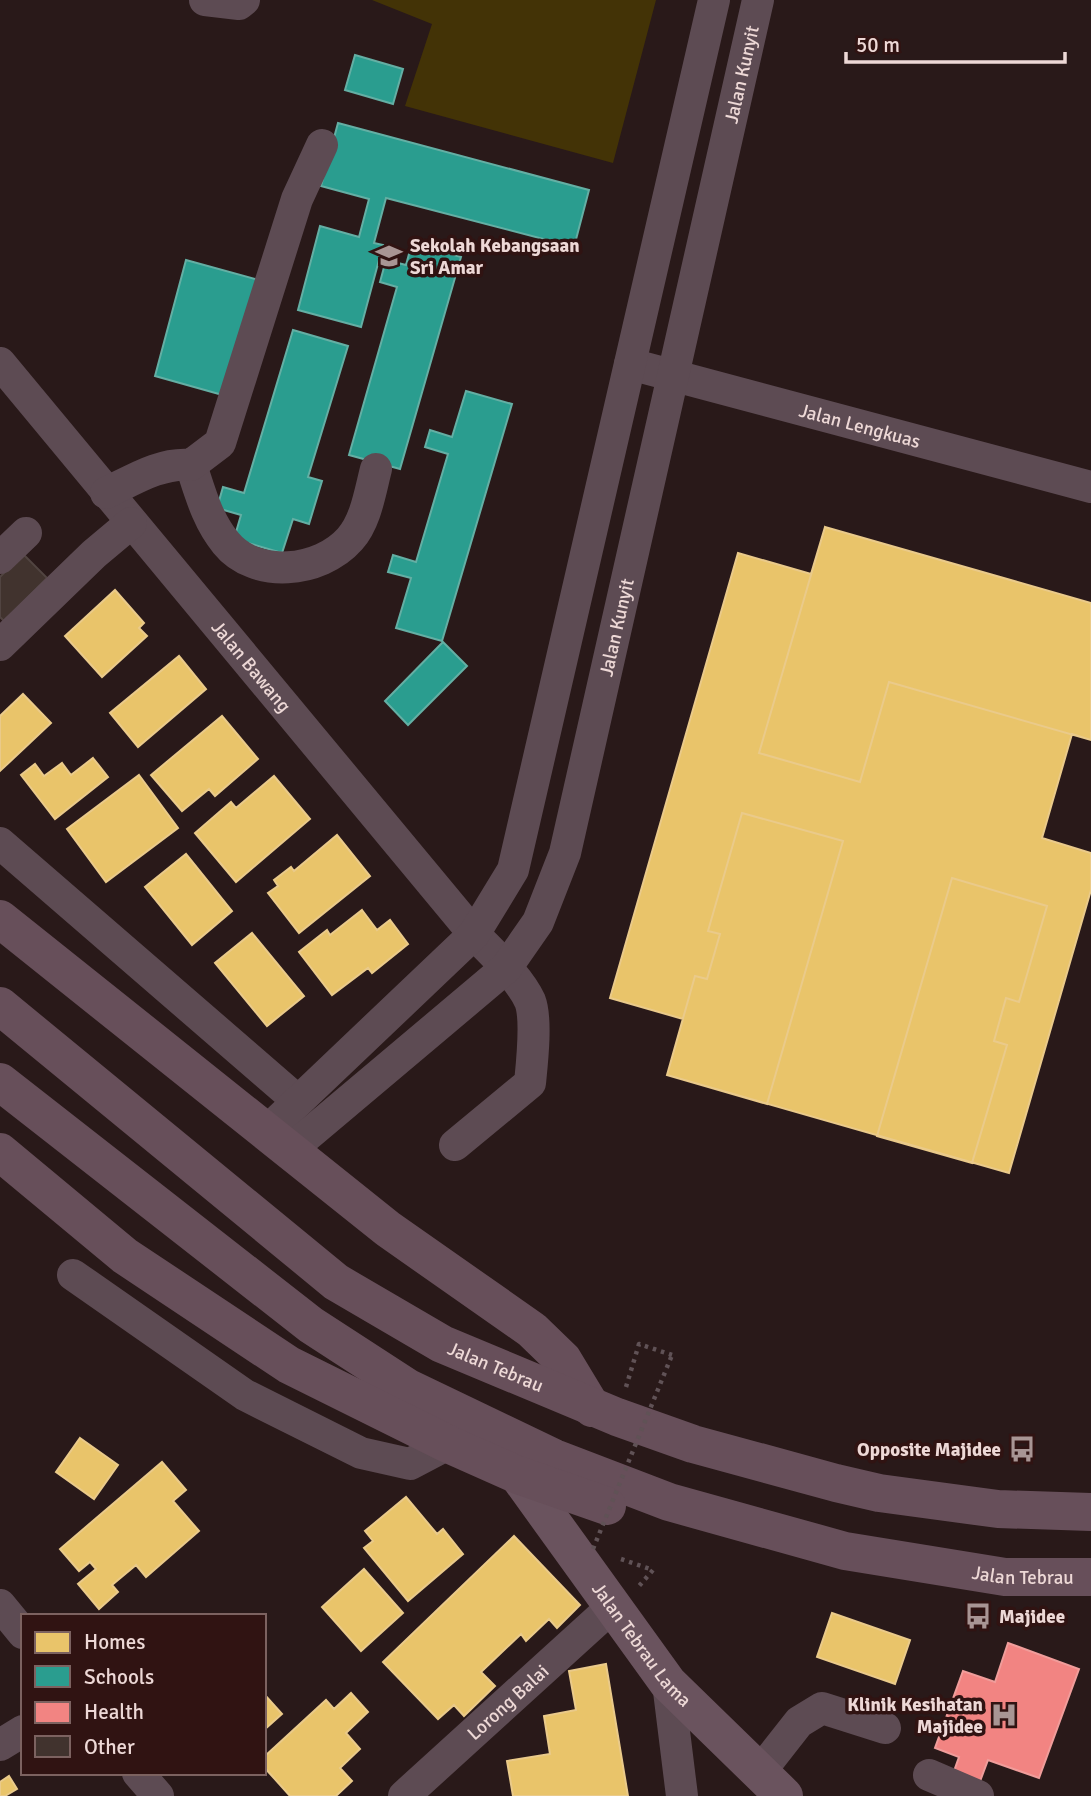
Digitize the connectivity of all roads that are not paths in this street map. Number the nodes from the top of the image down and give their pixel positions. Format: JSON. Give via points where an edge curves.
{"nodes":[{"id":1,"x":205,"y":0,"type":"edge"},
{"id":2,"x":714,"y":0,"type":"edge"},
{"id":3,"x":758,"y":0,"type":"edge"},
{"id":4,"x":241,"y":2,"type":"edge"},
{"id":5,"x":322,"y":145,"type":"dead end"},
{"id":6,"x":0,"y":363,"type":"edge"},
{"id":7,"x":630,"y":364,"type":"junction"},
{"id":8,"x":674,"y":375,"type":"junction"},
{"id":9,"x":191,"y":465,"type":"junction"},
{"id":10,"x":376,"y":469,"type":"dead end"},
{"id":11,"x":1091,"y":487,"type":"edge"},
{"id":12,"x":106,"y":492,"type":"junction"},
{"id":13,"x":131,"y":523,"type":"junction"},
{"id":14,"x":26,"y":533,"type":"dead end"},
{"id":15,"x":0,"y":558,"type":"edge"},
{"id":16,"x":0,"y":645,"type":"edge"},
{"id":17,"x":0,"y":843,"type":"edge"},
{"id":18,"x":0,"y":919,"type":"edge"},
{"id":19,"x":474,"y":934,"type":"junction"},
{"id":20,"x":506,"y":968,"type":"junction"},
{"id":21,"x":0,"y":1006,"type":"edge"},
{"id":22,"x":0,"y":1082,"type":"edge"},
{"id":23,"x":298,"y":1101,"type":"junction"},
{"id":24,"x":279,"y":1141,"type":"junction"},
{"id":25,"x":455,"y":1145,"type":"dead end"},
{"id":26,"x":0,"y":1152,"type":"edge"},
{"id":27,"x":73,"y":1276,"type":"dead end"},
{"id":28,"x":605,"y":1413,"type":"junction"},
{"id":29,"x":448,"y":1444,"type":"junction"},
{"id":30,"x":523,"y":1460,"type":"junction"},
{"id":31,"x":1091,"y":1513,"type":"edge"},
{"id":32,"x":1091,"y":1577,"type":"edge"},
{"id":33,"x":0,"y":1605,"type":"edge"},
{"id":34,"x":612,"y":1607,"type":"junction"},
{"id":35,"x":21,"y":1631,"type":"edge"},
{"id":36,"x":668,"y":1683,"type":"junction"},
{"id":37,"x":885,"y":1728,"type":"dead end"},
{"id":38,"x":21,"y":1732,"type":"edge"},
{"id":39,"x":0,"y":1745,"type":"edge"},
{"id":40,"x":140,"y":1775,"type":"edge"},
{"id":41,"x":929,"y":1775,"type":"dead end"},
{"id":42,"x":772,"y":1784,"type":"edge"},
{"id":43,"x":158,"y":1796,"type":"edge"},
{"id":44,"x":404,"y":1796,"type":"edge"},
{"id":45,"x":682,"y":1796,"type":"edge"},
{"id":46,"x":978,"y":1796,"type":"edge"}],
"edges":[{"from":1,"to":4,"type":"street"},
{"from":2,"to":7,"type":"street"},
{"from":3,"to":8,"type":"street","name":"Jalan Kunyit"},
{"from":5,"to":9,"type":"street","via":[[297,199],[220,443]]},
{"from":6,"to":12,"type":"street","name":"Jalan Bawang"},
{"from":7,"to":8,"type":"street","name":"Jalan Lengkuas"},
{"from":7,"to":19,"type":"street","via":[[513,870]]},
{"from":8,"to":11,"type":"street","name":"Jalan Lengkuas"},
{"from":8,"to":20,"type":"street","name":"Jalan Kunyit","via":[[565,853],[538,922]]},
{"from":9,"to":10,"type":"street","via":[[209,518],[226,544],[239,556],[277,568],[315,562],[351,538],[366,508]]},
{"from":9,"to":12,"type":"street","via":[[166,466]]},
{"from":12,"to":13,"type":"street","name":"Jalan Bawang"},
{"from":13,"to":16,"type":"street"},
{"from":13,"to":19,"type":"street","name":"Jalan Bawang"},
{"from":14,"to":15,"type":"street"},
{"from":17,"to":23,"type":"street"},
{"from":18,"to":24,"type":"highway"},
{"from":19,"to":20,"type":"street","name":"Jalan Bawang"},
{"from":19,"to":23,"type":"street"},
{"from":20,"to":24,"type":"street","name":"Jalan Kunyit"},
{"from":20,"to":25,"type":"street","name":"Jalan Bawang","via":[[530,1002],[530,1083]]},
{"from":21,"to":28,"type":"highway","name":"Jalan Tebrau","via":[[336,1282],[442,1344]]},
{"from":22,"to":30,"type":"highway","name":"Jalan Tebrau","via":[[311,1325]]},
{"from":23,"to":24,"type":"street"},
{"from":24,"to":28,"type":"highway","via":[[388,1228],[532,1329]]},
{"from":26,"to":29,"type":"highway","via":[[125,1256],[289,1365]]},
{"from":27,"to":29,"type":"street","via":[[245,1395],[361,1453],[410,1464]]},
{"from":28,"to":31,"type":"highway","name":"Jalan Tebrau","via":[[763,1464],[879,1493],[998,1508]]},
{"from":29,"to":30,"type":"highway"},
{"from":30,"to":32,"type":"highway","name":"Jalan Tebrau","via":[[554,1458],[670,1502],[845,1551],[1004,1577]]},
{"from":30,"to":34,"type":"main road","name":"Jalan Tebrau Lama"},
{"from":33,"to":35,"type":"street"},
{"from":34,"to":36,"type":"main road","name":"Jalan Tebrau Lama"},
{"from":34,"to":44,"type":"street","name":"Lorong Balai"},
{"from":36,"to":42,"type":"main road","name":"Jalan Tebrau Lama"},
{"from":36,"to":45,"type":"street"},
{"from":37,"to":42,"type":"street","via":[[822,1708],[799,1721]]},
{"from":38,"to":39,"type":"street"},
{"from":40,"to":43,"type":"street"},
{"from":41,"to":46,"type":"street"}]}
